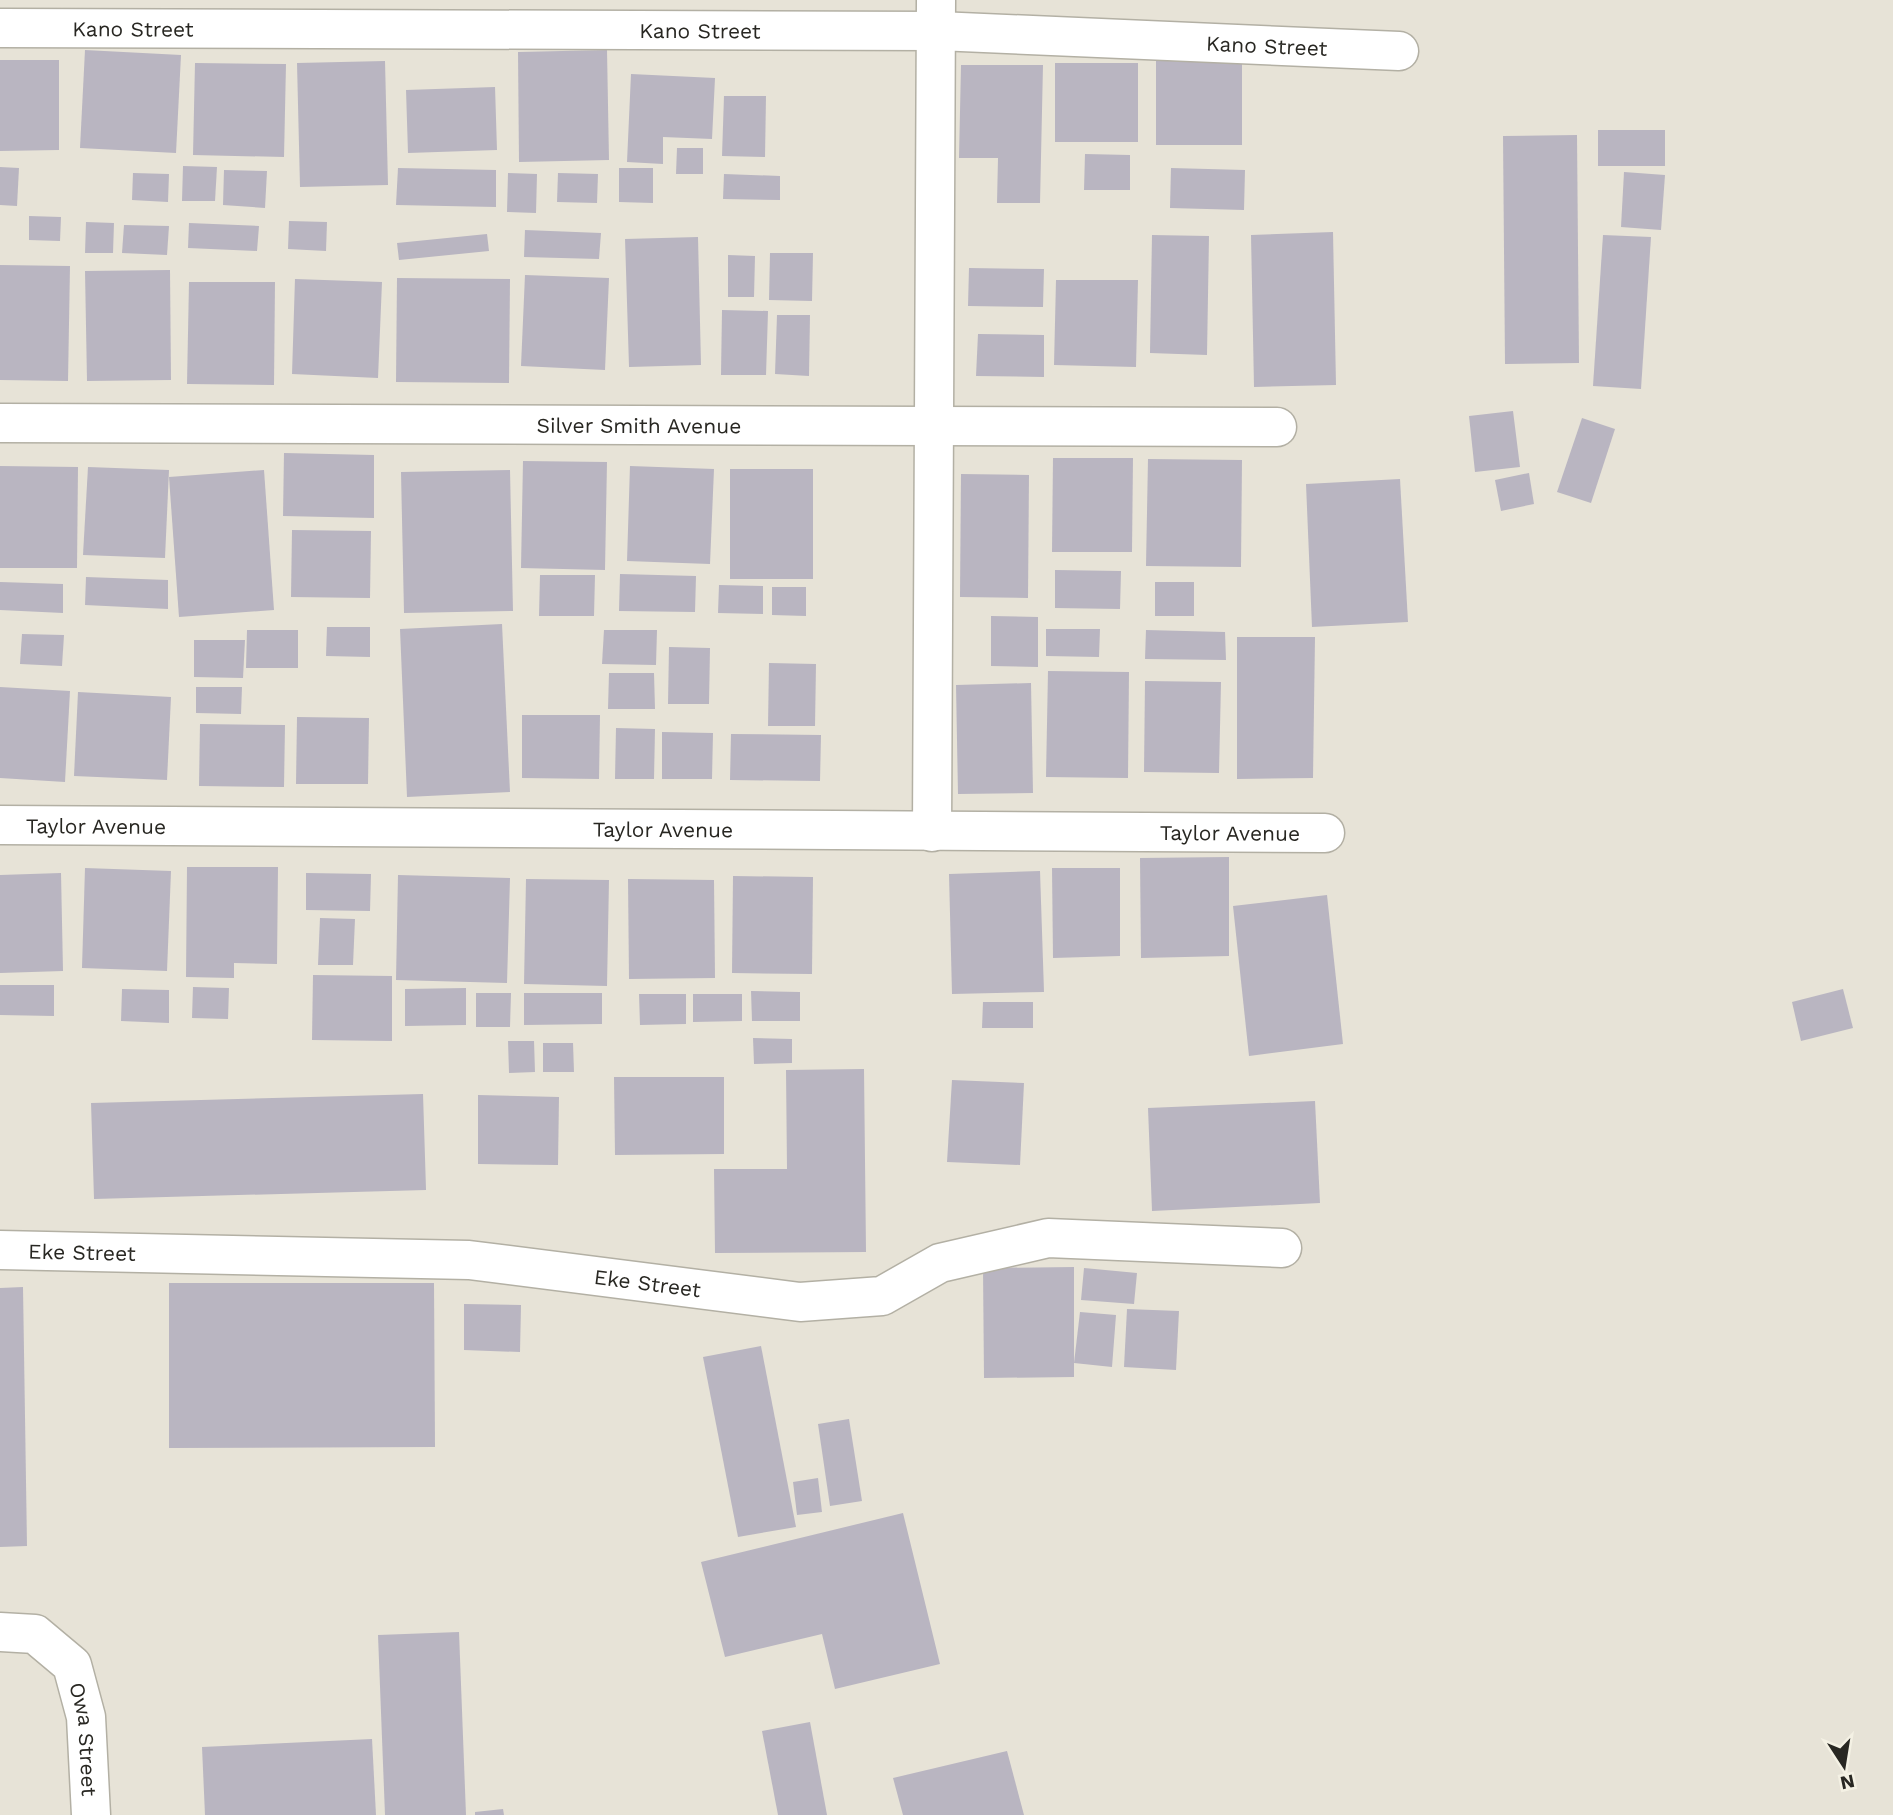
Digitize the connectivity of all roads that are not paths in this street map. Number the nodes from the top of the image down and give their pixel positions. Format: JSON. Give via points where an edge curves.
{"nodes":[{"id":1,"x":937,"y":15,"type":"edge"},
{"id":2,"x":0,"y":28,"type":"edge"},
{"id":3,"x":1399,"y":51,"type":"dead end"},
{"id":4,"x":0,"y":423,"type":"edge"},
{"id":5,"x":934,"y":425,"type":"junction"},
{"id":6,"x":1277,"y":427,"type":"dead end"},
{"id":7,"x":0,"y":825,"type":"edge"},
{"id":8,"x":932,"y":832,"type":"junction"},
{"id":9,"x":1325,"y":833,"type":"dead end"},
{"id":10,"x":1282,"y":1248,"type":"dead end"},
{"id":11,"x":0,"y":1250,"type":"edge"},
{"id":12,"x":0,"y":1632,"type":"edge"},
{"id":13,"x":91,"y":1815,"type":"edge"}],
"edges":[{"from":1,"to":2,"type":"street","name":"Kano Street"},
{"from":1,"to":3,"type":"street","name":"Kano Street"},
{"from":1,"to":5,"type":"street"},
{"from":4,"to":5,"type":"street","name":"Silver Smith Avenue"},
{"from":5,"to":6,"type":"street","name":"Silver Smith Avenue"},
{"from":5,"to":8,"type":"street"},
{"from":7,"to":8,"type":"street","name":"Taylor Avenue"},
{"from":8,"to":9,"type":"street","name":"Taylor Avenue"},
{"from":10,"to":11,"type":"street","name":"Eke Street","via":[[1048,1238],[940,1263],[882,1296],[800,1303],[469,1260]]},
{"from":12,"to":13,"type":"street","name":"Owa Street","via":[[35,1634],[72,1665],[86,1717]]}]}
